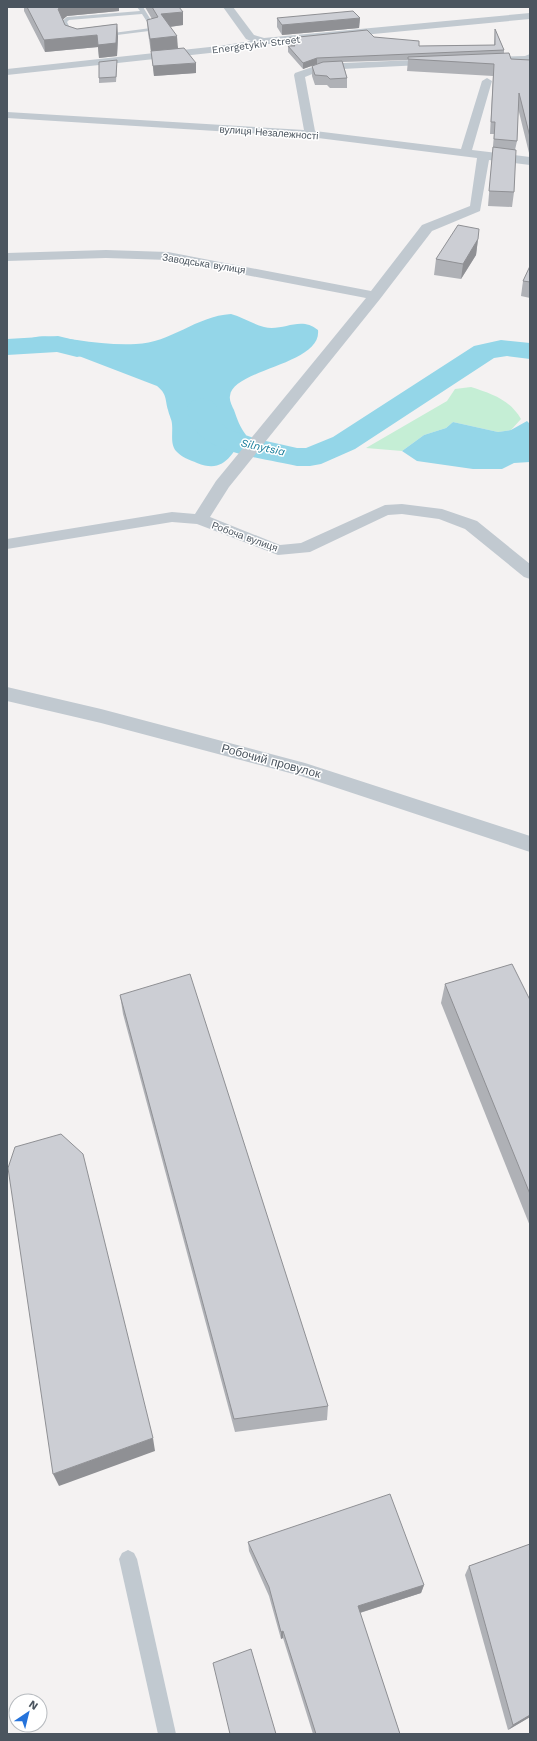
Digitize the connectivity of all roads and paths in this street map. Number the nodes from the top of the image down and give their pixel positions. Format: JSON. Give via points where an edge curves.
{"nodes":[{"id":1,"x":228,"y":7,"type":"edge"},
{"id":2,"x":141,"y":9,"type":"edge"},
{"id":3,"x":530,"y":16,"type":"edge"},
{"id":4,"x":93,"y":36,"type":"edge"},
{"id":5,"x":79,"y":38,"type":"edge"},
{"id":6,"x":264,"y":42,"type":"junction"},
{"id":7,"x":530,"y":57,"type":"edge"},
{"id":8,"x":476,"y":61,"type":"edge"},
{"id":9,"x":445,"y":62,"type":"edge"},
{"id":10,"x":7,"y":72,"type":"edge"},
{"id":11,"x":487,"y":81,"type":"dead end"},
{"id":12,"x":7,"y":115,"type":"edge"},
{"id":13,"x":310,"y":134,"type":"junction"},
{"id":14,"x":466,"y":152,"type":"junction"},
{"id":15,"x":484,"y":154,"type":"junction"},
{"id":16,"x":530,"y":161,"type":"edge"},
{"id":17,"x":7,"y":257,"type":"edge"},
{"id":18,"x":375,"y":296,"type":"junction"},
{"id":19,"x":200,"y":519,"type":"junction"},
{"id":20,"x":7,"y":544,"type":"edge"},
{"id":21,"x":530,"y":573,"type":"edge"},
{"id":22,"x":7,"y":694,"type":"edge"},
{"id":23,"x":530,"y":844,"type":"edge"},
{"id":24,"x":128,"y":1559,"type":"dead end"},
{"id":25,"x":167,"y":1734,"type":"edge"}],
"edges":[{"from":1,"to":6,"type":"street","via":[[250,37]]},
{"from":2,"to":4,"type":"lane","via":[[155,29]]},
{"from":2,"to":5,"type":"lane","via":[[67,19],[64,22],[70,36]]},
{"from":3,"to":6,"type":"street","name":"Energetykiv Street"},
{"from":6,"to":10,"type":"street","name":"Energetykiv Street"},
{"from":7,"to":8,"type":"street"},
{"from":9,"to":13,"type":"street","via":[[321,67],[299,75]]},
{"from":11,"to":14,"type":"street"},
{"from":12,"to":13,"type":"street","name":"вулиця Незалежності"},
{"from":13,"to":14,"type":"street","name":"вулиця Незалежності"},
{"from":14,"to":15,"type":"street","name":"вулиця Незалежності"},
{"from":15,"to":16,"type":"street","name":"вулиця Незалежності"},
{"from":15,"to":18,"type":"street","via":[[476,208],[427,228]]},
{"from":17,"to":18,"type":"street","name":"Заводська вулиця","via":[[106,254],[168,256]]},
{"from":18,"to":19,"type":"street","via":[[222,484]]},
{"from":19,"to":20,"type":"street","name":"Робоча вулиця","via":[[172,516]]},
{"from":19,"to":21,"type":"street","name":"Робоча вулиця","via":[[278,550],[304,548],[385,510],[402,509],[442,514],[471,525]]},
{"from":22,"to":23,"type":"street","name":"Робочий провулок","via":[[305,770]]},
{"from":24,"to":25,"type":"lane"}]}
